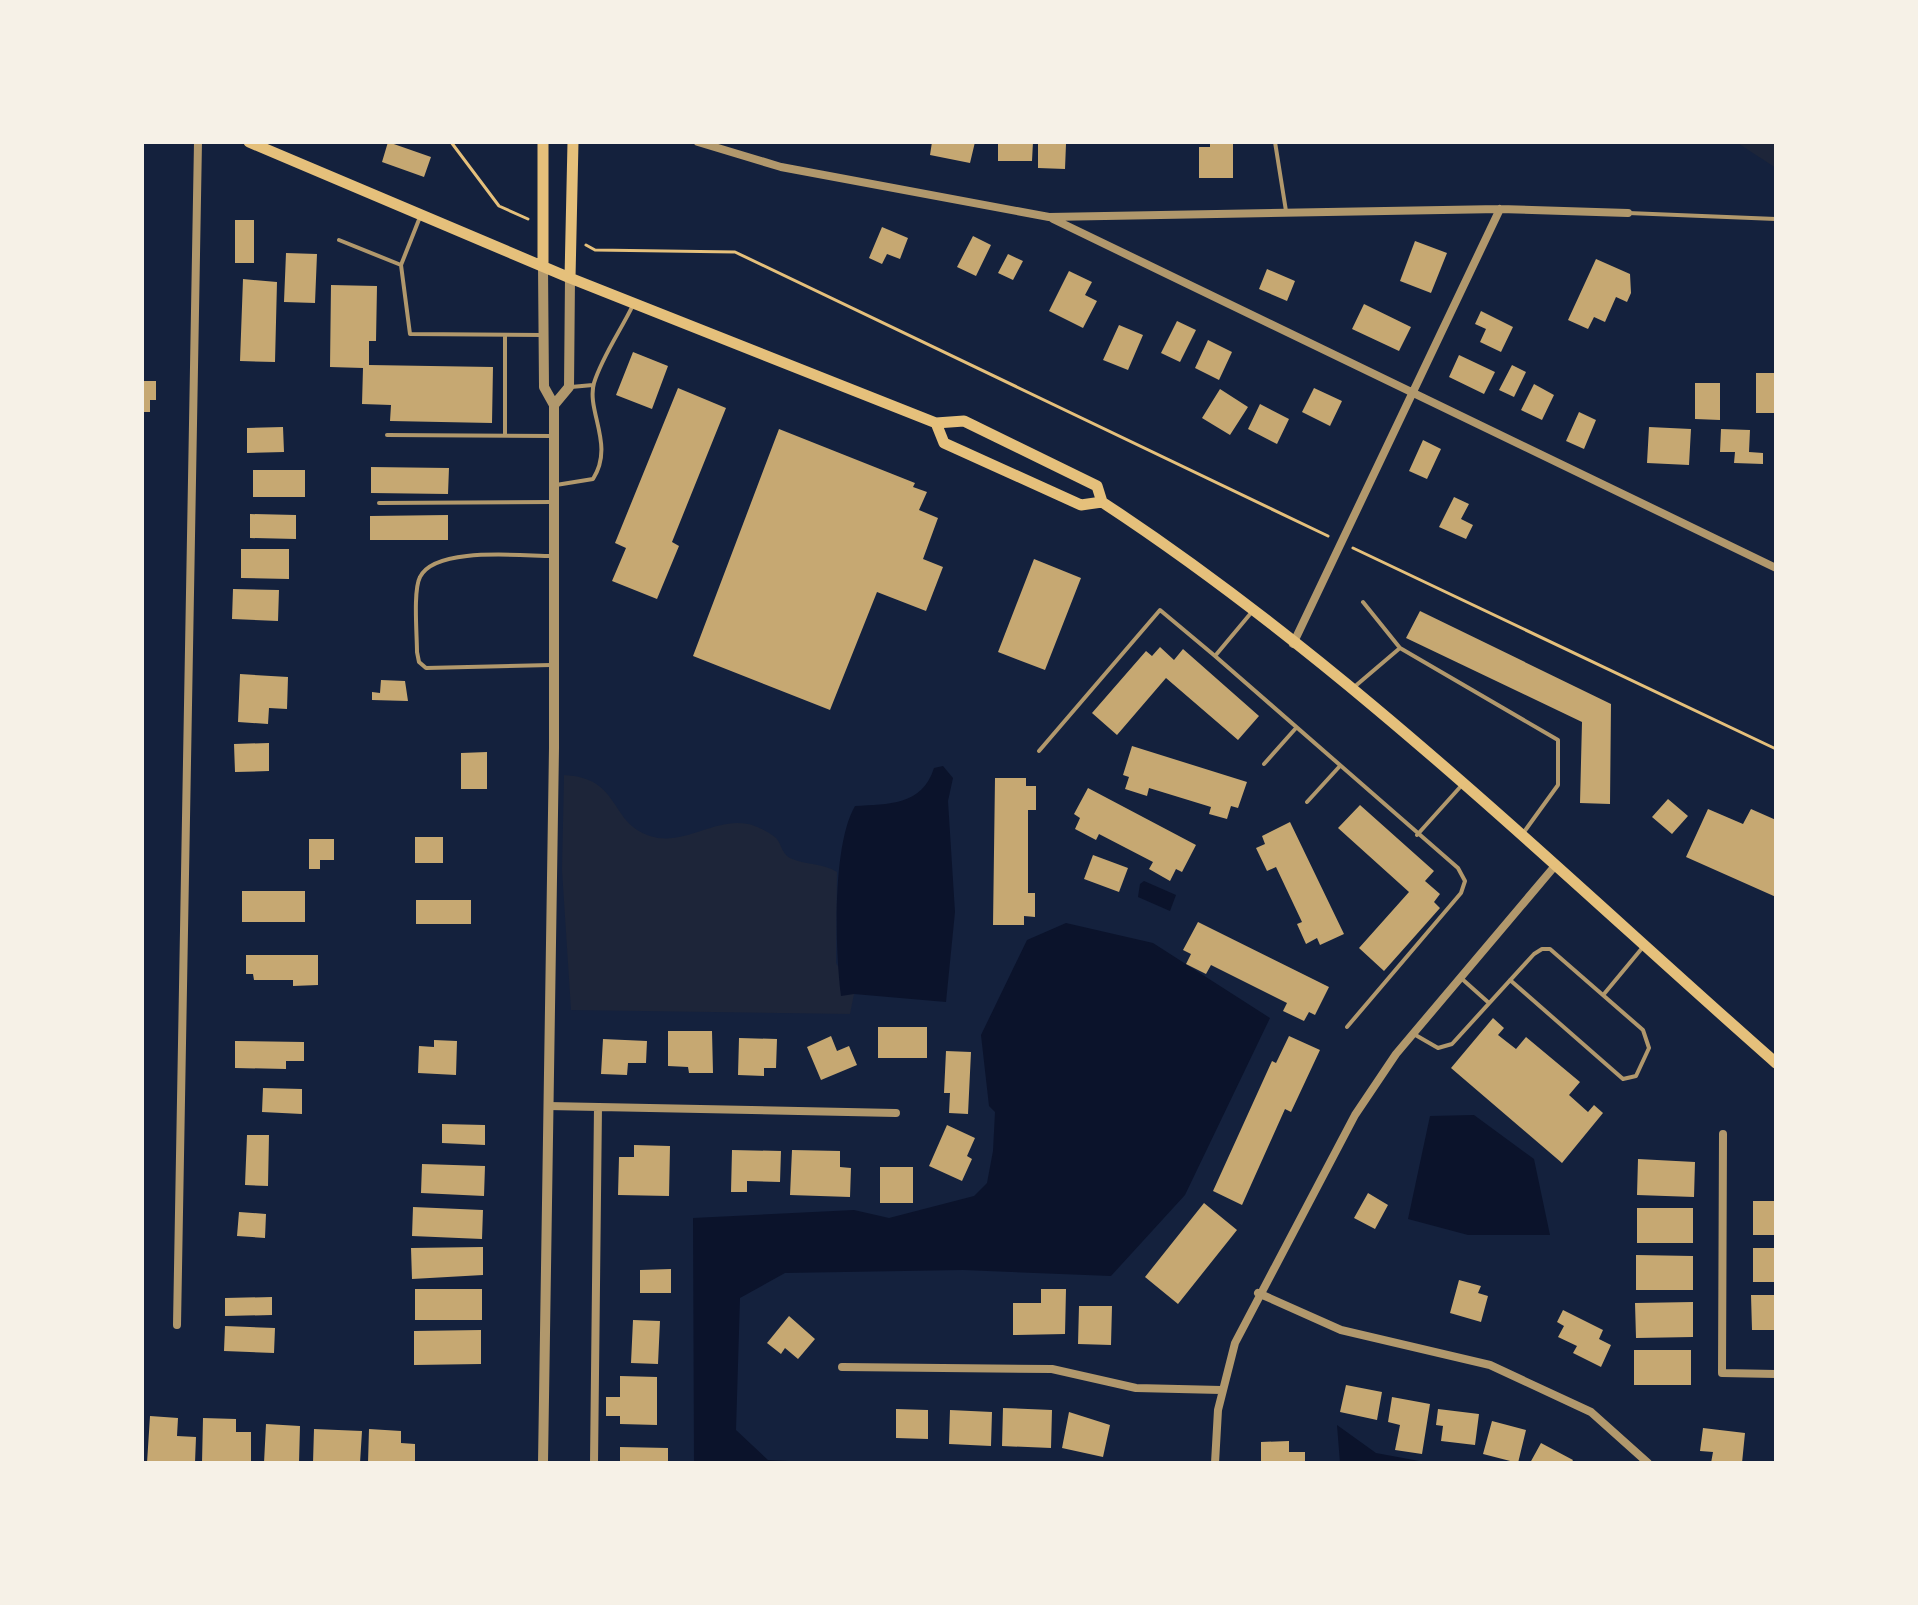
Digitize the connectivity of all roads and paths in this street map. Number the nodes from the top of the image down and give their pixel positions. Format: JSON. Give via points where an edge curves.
{"nodes":[{"id":1,"x":198,"y":142,"type":"edge"},
{"id":2,"x":249,"y":142,"type":"edge"},
{"id":3,"x":451,"y":142,"type":"edge"},
{"id":4,"x":543,"y":142,"type":"edge"},
{"id":5,"x":573,"y":142,"type":"edge"},
{"id":6,"x":698,"y":142,"type":"edge"},
{"id":7,"x":1275,"y":142,"type":"edge"},
{"id":8,"x":1500,"y":209,"type":"junction"},
{"id":9,"x":1286,"y":213,"type":"junction"},
{"id":10,"x":1628,"y":213,"type":"joint"},
{"id":11,"x":421,"y":215,"type":"junction"},
{"id":12,"x":1049,"y":217,"type":"junction"},
{"id":13,"x":1776,"y":219,"type":"edge"},
{"id":14,"x":542,"y":225,"type":"junction"},
{"id":15,"x":571,"y":239,"type":"junction"},
{"id":16,"x":339,"y":240,"type":"dead end"},
{"id":17,"x":401,"y":265,"type":"junction"},
{"id":18,"x":543,"y":266,"type":"junction"},
{"id":19,"x":570,"y":278,"type":"junction"},
{"id":20,"x":634,"y":302,"type":"junction"},
{"id":21,"x":505,"y":335,"type":"junction"},
{"id":22,"x":544,"y":335,"type":"junction"},
{"id":23,"x":593,"y":385,"type":"junction"},
{"id":24,"x":569,"y":387,"type":"junction"},
{"id":25,"x":1413,"y":392,"type":"junction"},
{"id":26,"x":554,"y":405,"type":"junction"},
{"id":27,"x":936,"y":423,"type":"junction"},
{"id":28,"x":387,"y":435,"type":"dead end"},
{"id":29,"x":505,"y":435,"type":"junction"},
{"id":30,"x":554,"y":436,"type":"junction"},
{"id":31,"x":554,"y":486,"type":"junction"},
{"id":32,"x":554,"y":502,"type":"junction"},
{"id":33,"x":1102,"y":502,"type":"junction"},
{"id":34,"x":379,"y":503,"type":"dead end"},
{"id":35,"x":1342,"y":543,"type":"junction"},
{"id":36,"x":554,"y":556,"type":"junction"},
{"id":37,"x":1776,"y":568,"type":"edge"},
{"id":38,"x":1363,"y":602,"type":"dead end"},
{"id":39,"x":1254,"y":609,"type":"junction"},
{"id":40,"x":1293,"y":644,"type":"junction"},
{"id":41,"x":1400,"y":648,"type":"junction"},
{"id":42,"x":1215,"y":656,"type":"junction"},
{"id":43,"x":554,"y":665,"type":"junction"},
{"id":44,"x":1351,"y":689,"type":"junction"},
{"id":45,"x":1296,"y":728,"type":"junction"},
{"id":46,"x":1776,"y":749,"type":"edge"},
{"id":47,"x":1039,"y":751,"type":"dead end"},
{"id":48,"x":1264,"y":764,"type":"dead end"},
{"id":49,"x":1339,"y":767,"type":"junction"},
{"id":50,"x":1462,"y":785,"type":"junction"},
{"id":51,"x":1307,"y":802,"type":"dead end"},
{"id":52,"x":1417,"y":835,"type":"junction"},
{"id":53,"x":1521,"y":837,"type":"junction"},
{"id":54,"x":1554,"y":867,"type":"junction"},
{"id":55,"x":1643,"y":947,"type":"junction"},
{"id":56,"x":1460,"y":976,"type":"junction"},
{"id":57,"x":1510,"y":980,"type":"junction"},
{"id":58,"x":1604,"y":994,"type":"junction"},
{"id":59,"x":1489,"y":1003,"type":"junction"},
{"id":60,"x":1347,"y":1027,"type":"dead end"},
{"id":61,"x":1412,"y":1033,"type":"junction"},
{"id":62,"x":1776,"y":1063,"type":"edge"},
{"id":63,"x":548,"y":1106,"type":"junction"},
{"id":64,"x":598,"y":1107,"type":"junction"},
{"id":65,"x":896,"y":1113,"type":"dead end"},
{"id":66,"x":1723,"y":1134,"type":"dead end"},
{"id":67,"x":1258,"y":1293,"type":"junction"},
{"id":68,"x":177,"y":1325,"type":"dead end"},
{"id":69,"x":842,"y":1367,"type":"dead end"},
{"id":70,"x":1776,"y":1374,"type":"edge"},
{"id":71,"x":1221,"y":1390,"type":"junction"},
{"id":72,"x":543,"y":1463,"type":"edge"},
{"id":73,"x":594,"y":1463,"type":"edge"},
{"id":74,"x":1215,"y":1463,"type":"edge"},
{"id":75,"x":1648,"y":1463,"type":"edge"}],
"edges":[{"from":1,"to":68,"type":"street"},
{"from":2,"to":11,"type":"main road"},
{"from":3,"to":14,"type":"path","via":[[499,206]]},
{"from":4,"to":14,"type":"main road"},
{"from":5,"to":15,"type":"main road"},
{"from":6,"to":12,"type":"street","via":[[781,167]]},
{"from":7,"to":9,"type":"lane"},
{"from":8,"to":9,"type":"street"},
{"from":8,"to":10,"type":"street"},
{"from":8,"to":25,"type":"street"},
{"from":9,"to":12,"type":"street"},
{"from":10,"to":13,"type":"lane"},
{"from":11,"to":17,"type":"lane"},
{"from":11,"to":18,"type":"main road"},
{"from":12,"to":25,"type":"street"},
{"from":14,"to":18,"type":"main road"},
{"from":15,"to":19,"type":"main road"},
{"from":15,"to":35,"type":"path","via":[[595,250],[712,250],[744,256]]},
{"from":16,"to":17,"type":"lane"},
{"from":17,"to":21,"type":"lane","via":[[410,334]]},
{"from":18,"to":19,"type":"main road"},
{"from":18,"to":22,"type":"street"},
{"from":19,"to":20,"type":"main road"},
{"from":19,"to":24,"type":"street"},
{"from":20,"to":23,"type":"lane"},
{"from":20,"to":27,"type":"main road"},
{"from":21,"to":22,"type":"lane"},
{"from":21,"to":29,"type":"lane"},
{"from":22,"to":26,"type":"street","via":[[544,387]]},
{"from":23,"to":24,"type":"lane"},
{"from":23,"to":31,"type":"lane","via":[[602,439],[599,469],[593,479]]},
{"from":24,"to":26,"type":"street"},
{"from":25,"to":35,"type":"street"},
{"from":25,"to":37,"type":"street"},
{"from":26,"to":30,"type":"street"},
{"from":27,"to":33,"type":"main road","via":[[964,421],[1097,486]]},
{"from":27,"to":33,"type":"main road","via":[[944,443],[1081,505]]},
{"from":28,"to":29,"type":"lane"},
{"from":29,"to":30,"type":"lane"},
{"from":30,"to":31,"type":"street"},
{"from":31,"to":32,"type":"street"},
{"from":32,"to":34,"type":"lane"},
{"from":32,"to":36,"type":"street"},
{"from":33,"to":39,"type":"main road"},
{"from":35,"to":40,"type":"street"},
{"from":35,"to":46,"type":"path"},
{"from":36,"to":43,"type":"street"},
{"from":36,"to":43,"type":"lane","via":[[446,558],[429,567],[419,578],[417,652],[426,668]]},
{"from":38,"to":41,"type":"lane"},
{"from":39,"to":40,"type":"main road"},
{"from":39,"to":42,"type":"lane"},
{"from":40,"to":44,"type":"main road"},
{"from":41,"to":44,"type":"lane"},
{"from":41,"to":53,"type":"lane","via":[[1558,740],[1558,785]]},
{"from":42,"to":45,"type":"lane"},
{"from":42,"to":47,"type":"lane","via":[[1160,610]]},
{"from":43,"to":63,"type":"street"},
{"from":44,"to":50,"type":"main road"},
{"from":45,"to":48,"type":"lane"},
{"from":45,"to":49,"type":"lane"},
{"from":49,"to":51,"type":"lane"},
{"from":49,"to":52,"type":"lane"},
{"from":50,"to":52,"type":"lane"},
{"from":50,"to":53,"type":"main road"},
{"from":52,"to":60,"type":"lane","via":[[1458,868],[1465,881],[1461,893]]},
{"from":53,"to":54,"type":"main road"},
{"from":54,"to":55,"type":"main road"},
{"from":54,"to":56,"type":"street"},
{"from":55,"to":58,"type":"lane"},
{"from":55,"to":62,"type":"main road"},
{"from":56,"to":59,"type":"lane"},
{"from":56,"to":61,"type":"street"},
{"from":57,"to":58,"type":"lane","via":[[1534,954],[1550,949]]},
{"from":57,"to":58,"type":"lane","via":[[1623,1079],[1631,1080],[1649,1048],[1648,1039]]},
{"from":57,"to":59,"type":"lane"},
{"from":59,"to":61,"type":"lane","via":[[1444,1048]]},
{"from":61,"to":67,"type":"street","via":[[1368,1091]]},
{"from":63,"to":64,"type":"street"},
{"from":63,"to":72,"type":"street"},
{"from":64,"to":65,"type":"street"},
{"from":64,"to":73,"type":"street"},
{"from":66,"to":70,"type":"street","via":[[1722,1373]]},
{"from":67,"to":71,"type":"street"},
{"from":67,"to":75,"type":"street","via":[[1351,1333],[1490,1365],[1591,1412]]},
{"from":69,"to":71,"type":"street","via":[[1052,1369],[1136,1388]]},
{"from":71,"to":74,"type":"street"}]}
